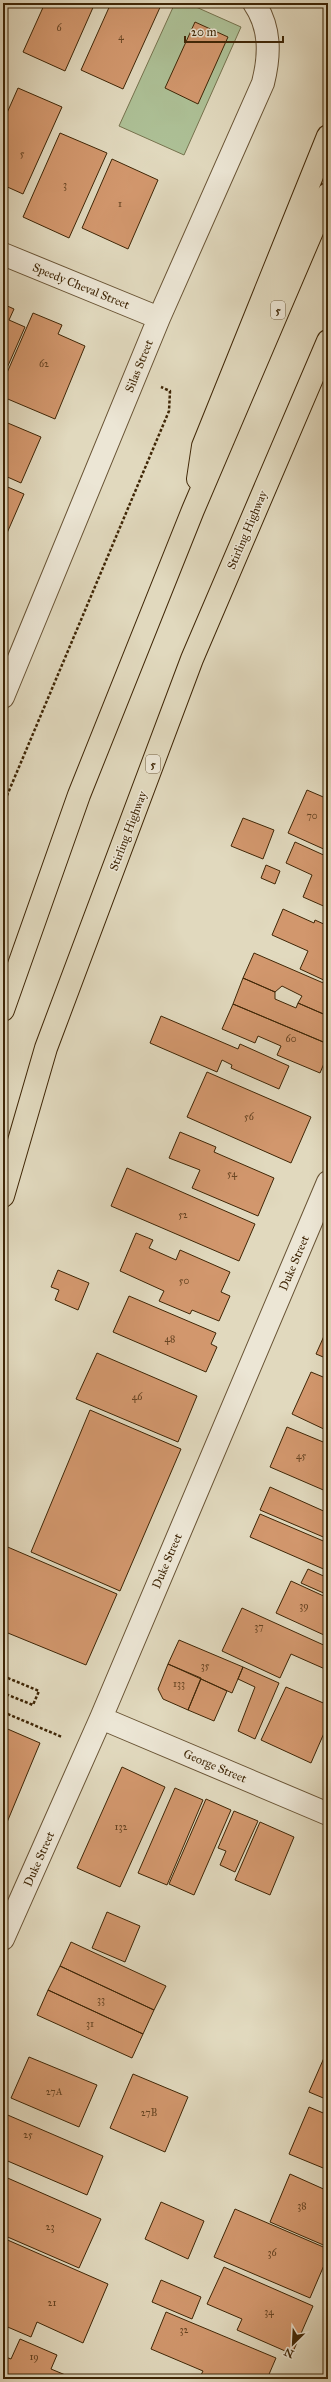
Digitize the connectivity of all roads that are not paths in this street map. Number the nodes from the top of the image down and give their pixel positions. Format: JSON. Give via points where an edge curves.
{"nodes":[{"id":1,"x":254,"y":3,"type":"edge"},
{"id":2,"x":328,"y":136,"type":"edge"},
{"id":3,"x":328,"y":194,"type":"edge"},
{"id":4,"x":3,"y":254,"type":"edge"},
{"id":5,"x":159,"y":318,"type":"junction"},
{"id":6,"x":328,"y":341,"type":"edge"},
{"id":7,"x":193,"y":510,"type":"junction"},
{"id":8,"x":3,"y":697,"type":"edge"},
{"id":9,"x":3,"y":1010,"type":"edge"},
{"id":10,"x":328,"y":1182,"type":"edge"},
{"id":11,"x":3,"y":1196,"type":"edge"},
{"id":12,"x":101,"y":1718,"type":"junction"},
{"id":13,"x":328,"y":1814,"type":"edge"},
{"id":14,"x":3,"y":1939,"type":"edge"}],
"edges":[{"from":1,"to":5,"type":"street","name":"Silas Street","via":[[268,36],[269,50],[263,82]]},
{"from":2,"to":7,"type":"highway","via":[[203,446]]},
{"from":3,"to":7,"type":"highway","number":"5"},
{"from":4,"to":5,"type":"street","name":"Speedy Cheval Street"},
{"from":5,"to":8,"type":"street","name":"Silas Street"},
{"from":6,"to":11,"type":"highway","name":"Stirling Highway","number":"5","via":[[192,659],[46,1048]]},
{"from":7,"to":9,"type":"highway","number":"5","via":[[79,795]]},
{"from":10,"to":12,"type":"street","name":"Duke Street"},
{"from":12,"to":13,"type":"street","name":"George Street"},
{"from":12,"to":14,"type":"street","name":"Duke Street"}]}
